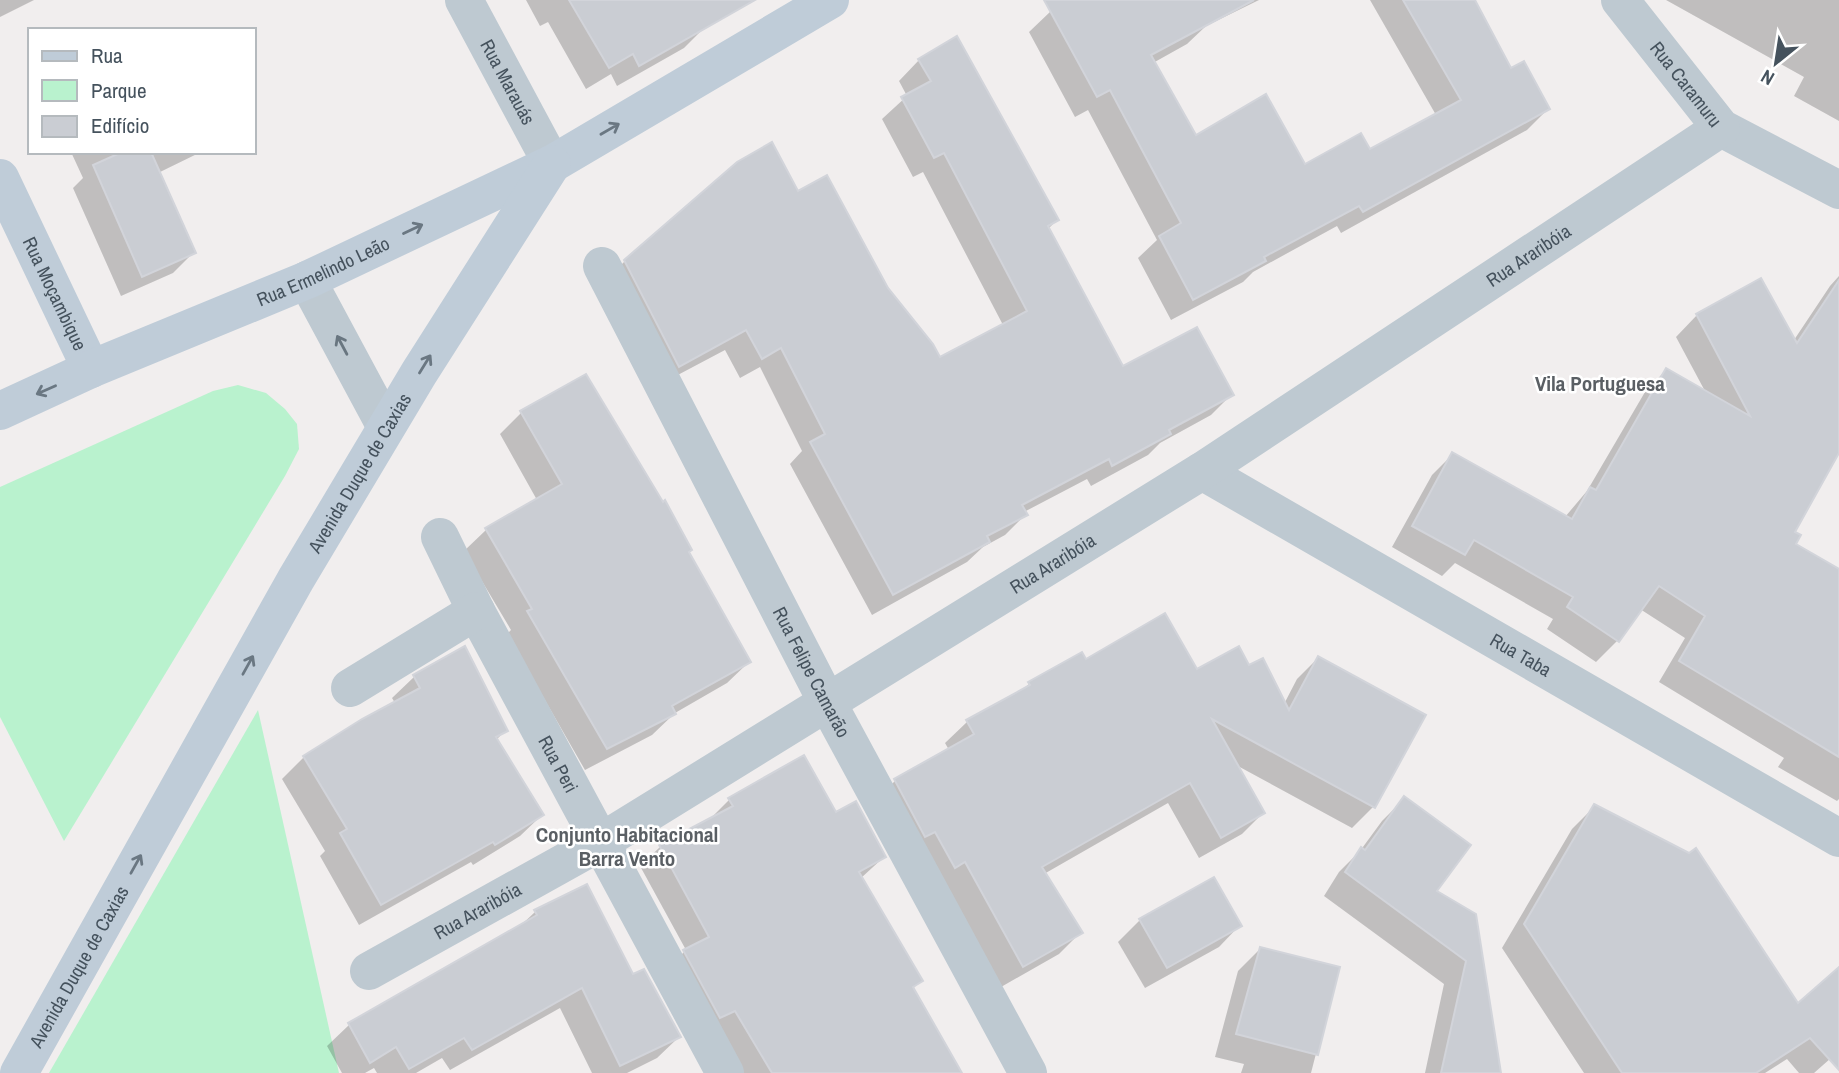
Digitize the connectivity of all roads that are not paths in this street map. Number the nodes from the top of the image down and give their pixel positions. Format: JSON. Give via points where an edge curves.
{"nodes":[{"id":1,"x":464,"y":0,"type":"edge"},
{"id":2,"x":830,"y":0,"type":"edge"},
{"id":3,"x":1620,"y":0,"type":"edge"},
{"id":4,"x":1721,"y":128,"type":"junction"},
{"id":5,"x":552,"y":164,"type":"junction"},
{"id":6,"x":0,"y":178,"type":"edge"},
{"id":7,"x":1839,"y":190,"type":"edge"},
{"id":8,"x":602,"y":266,"type":"dead end"},
{"id":9,"x":307,"y":279,"type":"junction"},
{"id":10,"x":91,"y":369,"type":"junction"},
{"id":11,"x":0,"y":411,"type":"edge"},
{"id":12,"x":386,"y":427,"type":"junction"},
{"id":13,"x":1202,"y":471,"type":"junction"},
{"id":14,"x":440,"y":537,"type":"dead end"},
{"id":15,"x":476,"y":611,"type":"junction"},
{"id":16,"x":350,"y":688,"type":"dead end"},
{"id":17,"x":827,"y":702,"type":"junction"},
{"id":18,"x":1839,"y":838,"type":"edge"},
{"id":19,"x":601,"y":842,"type":"junction"},
{"id":20,"x":369,"y":971,"type":"dead end"},
{"id":21,"x":716,"y":1070,"type":"edge"},
{"id":22,"x":19,"y":1073,"type":"edge"},
{"id":23,"x":1028,"y":1073,"type":"edge"}],
"edges":[{"from":1,"to":5,"type":"street","name":"Rua Marauás"},
{"from":5,"to":2,"type":"street","name":"Avenida Duque de Caxias","one_way":true},
{"from":3,"to":4,"type":"street","name":"Rua Caramuru"},
{"from":4,"to":7,"type":"street","name":"Rua Caramuru"},
{"from":4,"to":13,"type":"street","name":"Rua Araribóia"},
{"from":9,"to":5,"type":"street","name":"Rua Ermelindo Leão","one_way":true},
{"from":12,"to":5,"type":"street","name":"Avenida Duque de Caxias","one_way":true},
{"from":6,"to":10,"type":"street","name":"Rua Moçambique"},
{"from":8,"to":17,"type":"street","name":"Rua Felipe Camarão"},
{"from":9,"to":10,"type":"street","name":"Rua Ermelindo Leão"},
{"from":12,"to":9,"type":"street","one_way":true},
{"from":10,"to":11,"type":"street","name":"Rua Ermelindo Leão","one_way":true},
{"from":22,"to":12,"type":"street","name":"Avenida Duque de Caxias","one_way":true},
{"from":13,"to":17,"type":"street","name":"Rua Araribóia"},
{"from":13,"to":18,"type":"street","name":"Rua Taba"},
{"from":14,"to":15,"type":"street","name":"Rua Peri"},
{"from":15,"to":16,"type":"street"},
{"from":15,"to":19,"type":"street","name":"Rua Peri"},
{"from":17,"to":19,"type":"street","name":"Rua Araribóia"},
{"from":17,"to":23,"type":"street","name":"Rua Felipe Camarão"},
{"from":19,"to":20,"type":"street","name":"Rua Araribóia"},
{"from":19,"to":21,"type":"street","name":"Rua Peri"}]}
